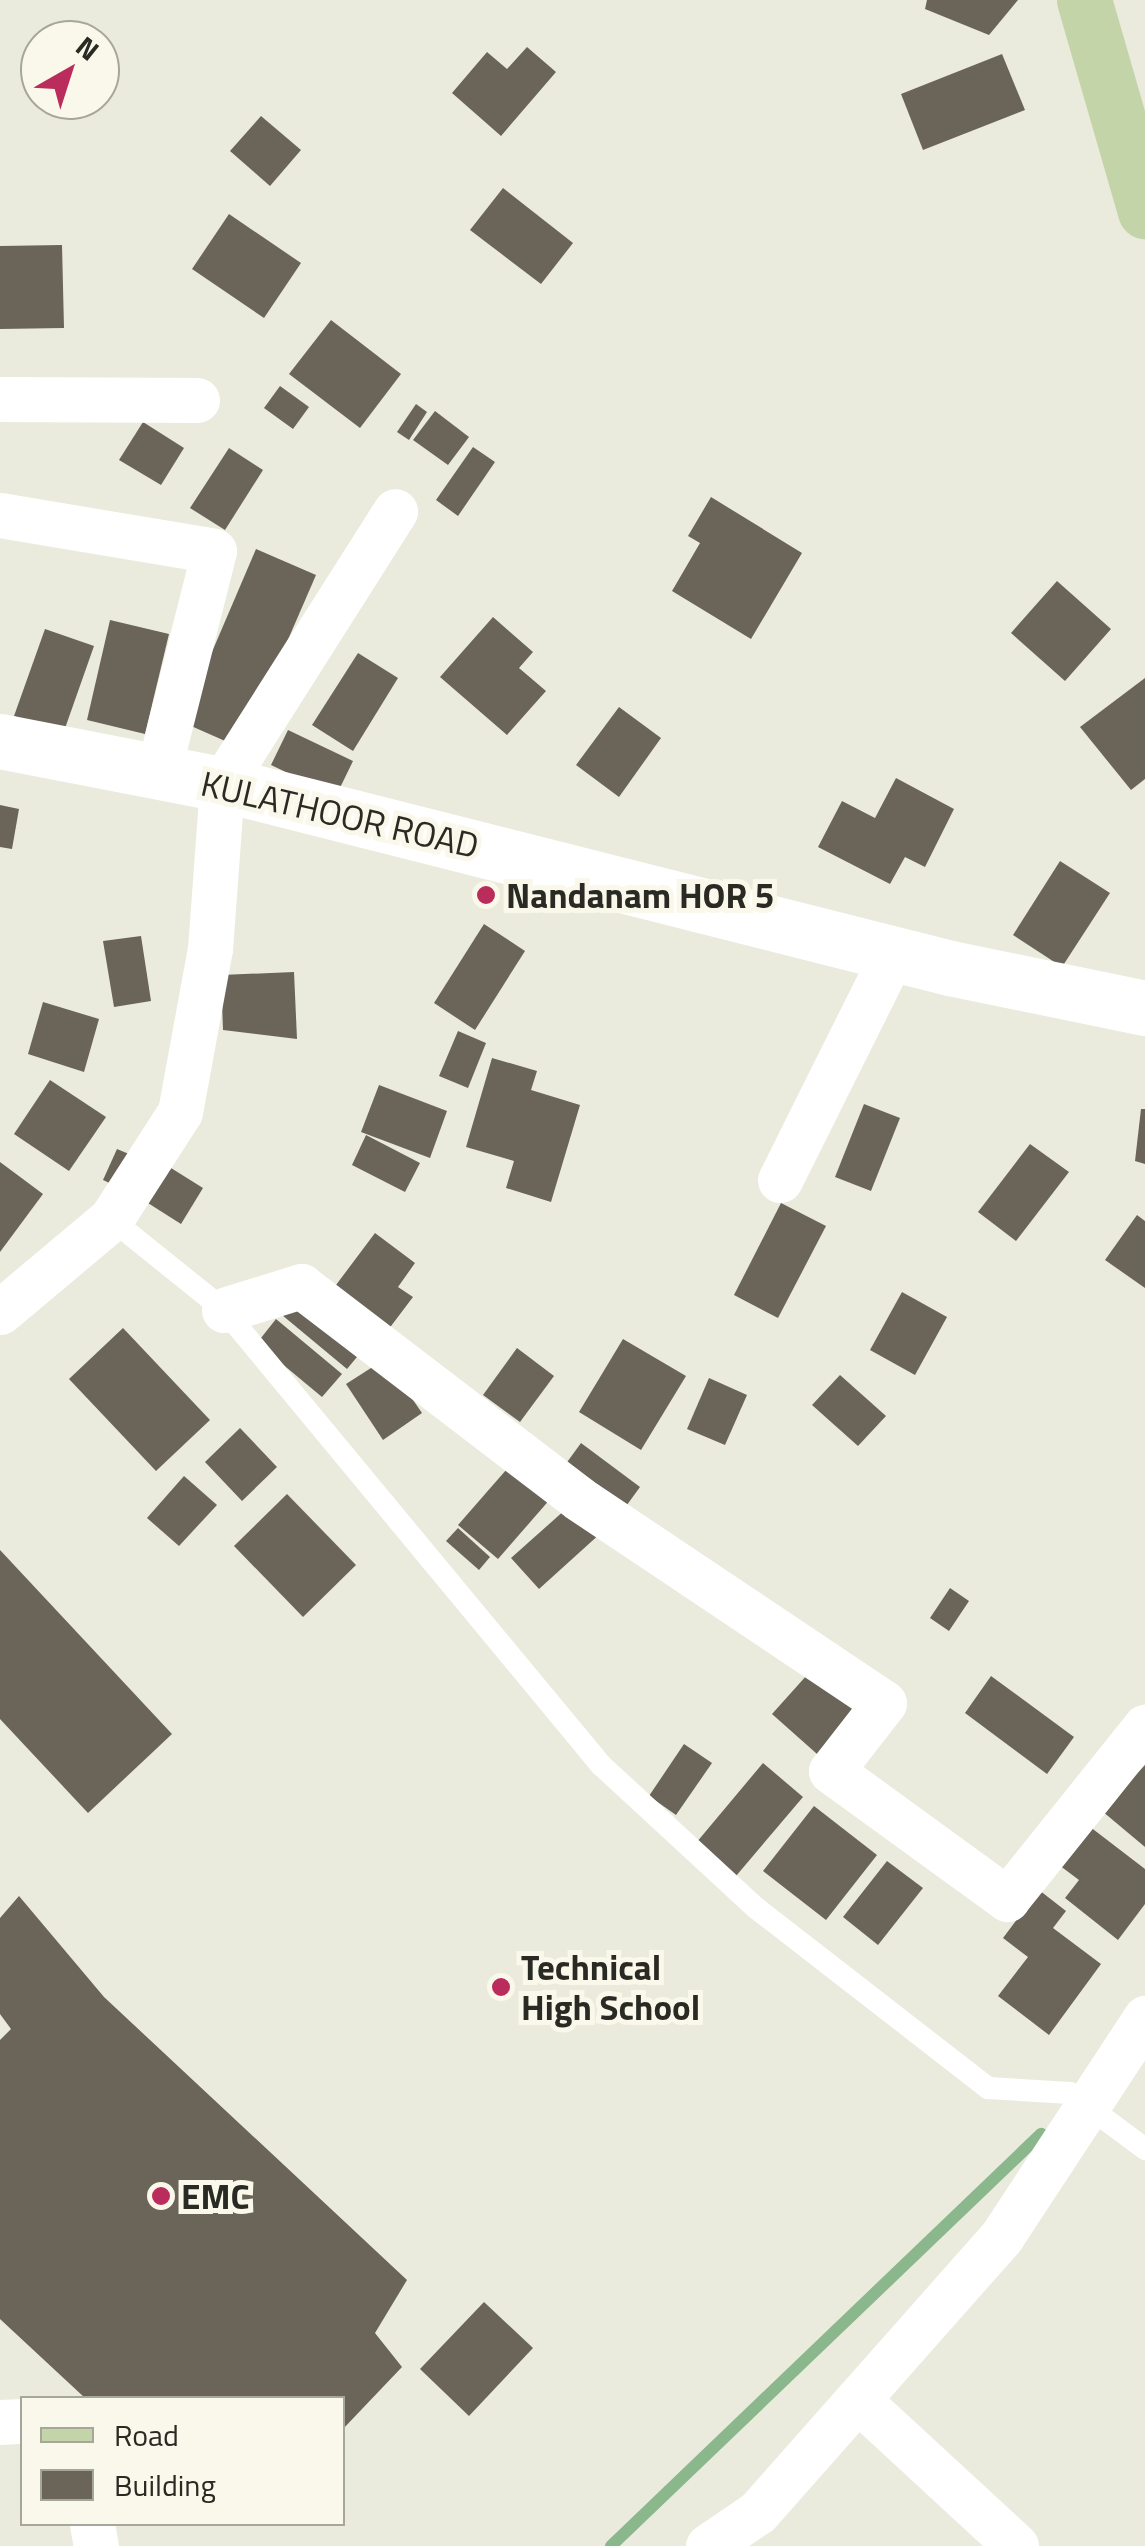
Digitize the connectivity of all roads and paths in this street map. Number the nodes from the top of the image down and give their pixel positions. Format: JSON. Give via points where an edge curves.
{"nodes":[{"id":1,"x":1084,"y":0,"type":"edge"},
{"id":2,"x":1144,"y":208,"type":"edge"},
{"id":3,"x":0,"y":399,"type":"edge"},
{"id":4,"x":197,"y":400,"type":"dead end"},
{"id":5,"x":395,"y":512,"type":"dead end"},
{"id":6,"x":0,"y":516,"type":"edge"},
{"id":7,"x":0,"y":741,"type":"edge"},
{"id":8,"x":158,"y":772,"type":"junction"},
{"id":9,"x":222,"y":784,"type":"junction"},
{"id":10,"x":893,"y":953,"type":"junction"},
{"id":11,"x":1145,"y":1008,"type":"edge"},
{"id":12,"x":780,"y":1180,"type":"dead end"},
{"id":13,"x":110,"y":1219,"type":"junction"},
{"id":14,"x":224,"y":1310,"type":"junction"},
{"id":15,"x":0,"y":1312,"type":"edge"},
{"id":16,"x":1145,"y":1727,"type":"edge"},
{"id":17,"x":1145,"y":2018,"type":"edge"},
{"id":18,"x":1086,"y":2106,"type":"junction"},
{"id":19,"x":1145,"y":2149,"type":"edge"},
{"id":20,"x":858,"y":2400,"type":"junction"},
{"id":21,"x":708,"y":2546,"type":"edge"},
{"id":22,"x":1016,"y":2546,"type":"edge"}],
"edges":[{"from":1,"to":2,"type":"main road"},
{"from":3,"to":4,"type":"street"},
{"from":5,"to":9,"type":"street"},
{"from":6,"to":8,"type":"street","via":[[214,551]]},
{"from":7,"to":8,"type":"main road","name":"KULATHOOR ROAD"},
{"from":8,"to":9,"type":"main road","name":"KULATHOOR ROAD"},
{"from":9,"to":10,"type":"main road","name":"KULATHOOR ROAD"},
{"from":9,"to":13,"type":"street","via":[[210,949],[180,1112]]},
{"from":10,"to":11,"type":"main road","name":"KULATHOOR ROAD"},
{"from":10,"to":12,"type":"street"},
{"from":13,"to":14,"type":"lane"},
{"from":13,"to":15,"type":"street"},
{"from":14,"to":16,"type":"street","via":[[300,1286],[578,1498],[884,1702],[831,1771],[1007,1899]]},
{"from":14,"to":18,"type":"lane","via":[[615,1778],[756,1908],[988,2088],[1070,2093]]},
{"from":17,"to":18,"type":"street"},
{"from":18,"to":19,"type":"lane"},
{"from":18,"to":20,"type":"street","via":[[1002,2236]]},
{"from":20,"to":21,"type":"street","via":[[758,2512]]},
{"from":20,"to":22,"type":"street"}]}
